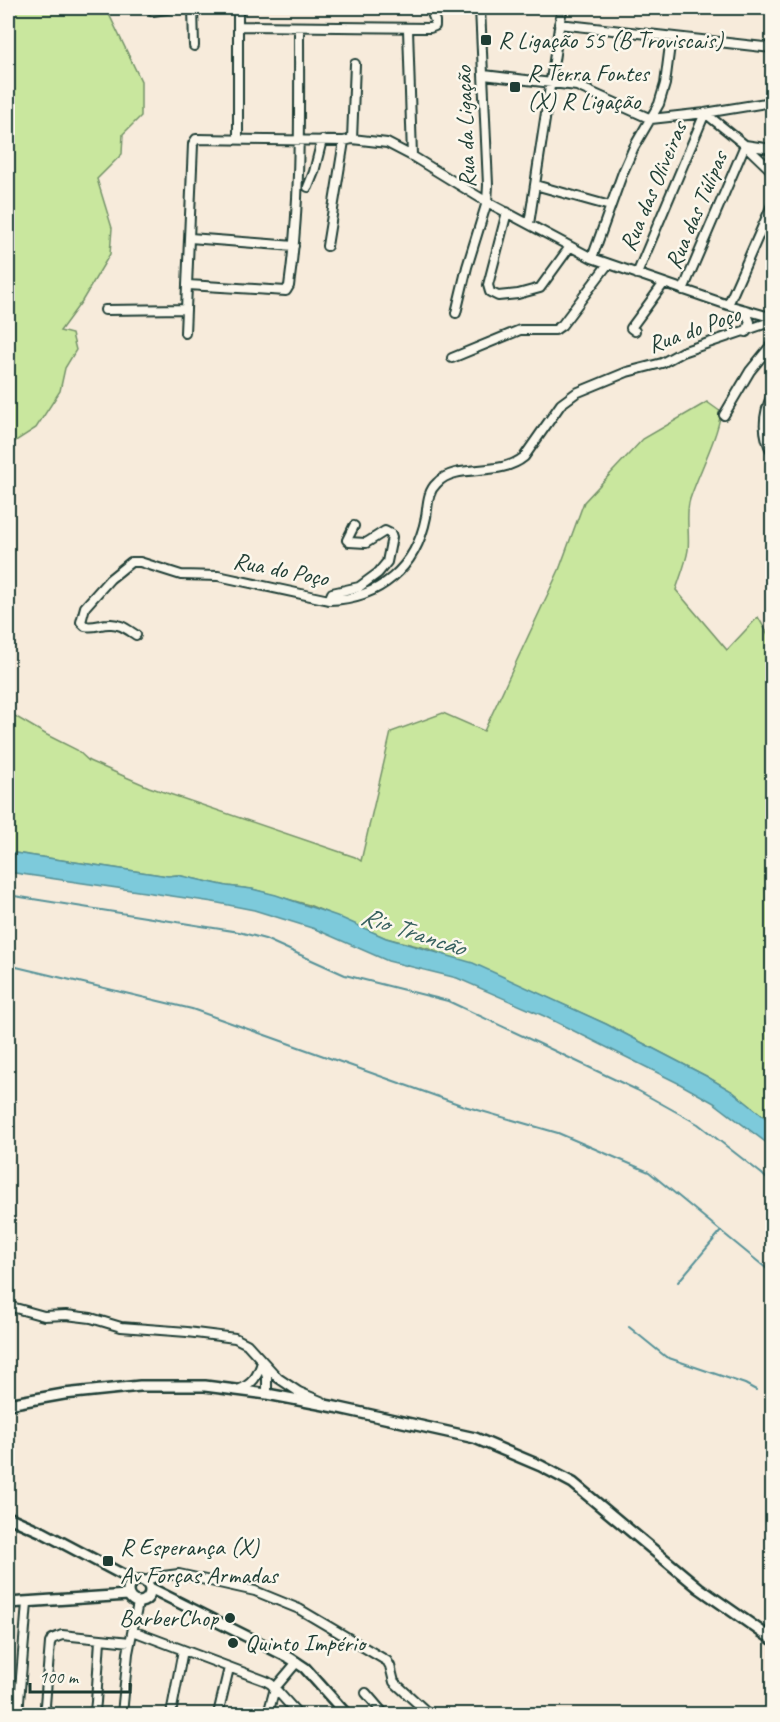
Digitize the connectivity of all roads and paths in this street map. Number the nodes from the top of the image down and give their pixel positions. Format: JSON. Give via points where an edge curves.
{"nodes":[{"id":1,"x":172,"y":8,"type":"edge"},
{"id":2,"x":193,"y":8,"type":"edge"},
{"id":3,"x":238,"y":8,"type":"edge"},
{"id":4,"x":430,"y":8,"type":"edge"},
{"id":5,"x":480,"y":8,"type":"edge"},
{"id":6,"x":562,"y":8,"type":"edge"},
{"id":7,"x":152,"y":9,"type":"edge"},
{"id":8,"x":559,"y":24,"type":"junction"},
{"id":9,"x":238,"y":26,"type":"junction"},
{"id":10,"x":299,"y":27,"type":"junction"},
{"id":11,"x":408,"y":29,"type":"junction"},
{"id":12,"x":671,"y":37,"type":"junction"},
{"id":13,"x":194,"y":46,"type":"dead end"},
{"id":14,"x":772,"y":48,"type":"edge"},
{"id":15,"x":355,"y":64,"type":"dead end"},
{"id":16,"x":484,"y":75,"type":"junction"},
{"id":17,"x":550,"y":83,"type":"junction"},
{"id":18,"x":772,"y":102,"type":"edge"},
{"id":19,"x":705,"y":113,"type":"junction"},
{"id":20,"x":651,"y":119,"type":"junction"},
{"id":21,"x":238,"y":138,"type":"junction"},
{"id":22,"x":298,"y":140,"type":"junction"},
{"id":23,"x":322,"y":140,"type":"junction"},
{"id":24,"x":348,"y":140,"type":"junction"},
{"id":25,"x":745,"y":145,"type":"junction"},
{"id":26,"x":763,"y":147,"type":"junction"},
{"id":27,"x":772,"y":149,"type":"edge"},
{"id":28,"x":412,"y":156,"type":"junction"},
{"id":29,"x":757,"y":157,"type":"junction"},
{"id":30,"x":772,"y":171,"type":"edge"},
{"id":31,"x":535,"y":185,"type":"junction"},
{"id":32,"x":308,"y":186,"type":"dead end"},
{"id":33,"x":487,"y":202,"type":"junction"},
{"id":34,"x":772,"y":205,"type":"edge"},
{"id":35,"x":531,"y":206,"type":"junction"},
{"id":36,"x":610,"y":207,"type":"junction"},
{"id":37,"x":509,"y":213,"type":"junction"},
{"id":38,"x":529,"y":224,"type":"junction"},
{"id":39,"x":190,"y":238,"type":"junction"},
{"id":40,"x":294,"y":246,"type":"junction"},
{"id":41,"x":327,"y":246,"type":"dead end"},
{"id":42,"x":569,"y":248,"type":"junction"},
{"id":43,"x":592,"y":258,"type":"junction"},
{"id":44,"x":608,"y":264,"type":"junction"},
{"id":45,"x":637,"y":274,"type":"junction"},
{"id":46,"x":664,"y":283,"type":"junction"},
{"id":47,"x":188,"y":285,"type":"junction"},
{"id":48,"x":683,"y":290,"type":"junction"},
{"id":49,"x":728,"y":305,"type":"junction"},
{"id":50,"x":186,"y":309,"type":"junction"},
{"id":51,"x":105,"y":310,"type":"dead end"},
{"id":52,"x":745,"y":310,"type":"junction"},
{"id":53,"x":456,"y":313,"type":"dead end"},
{"id":54,"x":771,"y":319,"type":"edge"},
{"id":55,"x":635,"y":331,"type":"dead end"},
{"id":56,"x":746,"y":332,"type":"junction"},
{"id":57,"x":185,"y":333,"type":"dead end"},
{"id":58,"x":772,"y":344,"type":"edge"},
{"id":59,"x":452,"y":357,"type":"dead end"},
{"id":60,"x":772,"y":395,"type":"edge"},
{"id":61,"x":724,"y":415,"type":"dead end"},
{"id":62,"x":772,"y":452,"type":"edge"},
{"id":63,"x":354,"y":526,"type":"dead end"},
{"id":64,"x":329,"y":600,"type":"junction"},
{"id":65,"x":136,"y":635,"type":"dead end"},
{"id":66,"x":8,"y":1306,"type":"edge"},
{"id":67,"x":262,"y":1362,"type":"junction"},
{"id":68,"x":238,"y":1390,"type":"junction"},
{"id":69,"x":267,"y":1394,"type":"junction"},
{"id":70,"x":8,"y":1404,"type":"edge"},
{"id":71,"x":335,"y":1407,"type":"junction"},
{"id":72,"x":8,"y":1517,"type":"edge"},
{"id":73,"x":132,"y":1582,"type":"junction"},
{"id":74,"x":148,"y":1589,"type":"junction"},
{"id":75,"x":128,"y":1595,"type":"junction"},
{"id":76,"x":8,"y":1603,"type":"edge"},
{"id":77,"x":27,"y":1603,"type":"junction"},
{"id":78,"x":138,"y":1603,"type":"junction"},
{"id":79,"x":133,"y":1631,"type":"junction"},
{"id":80,"x":772,"y":1639,"type":"edge"},
{"id":81,"x":100,"y":1640,"type":"junction"},
{"id":82,"x":130,"y":1642,"type":"junction"},
{"id":83,"x":183,"y":1650,"type":"junction"},
{"id":84,"x":297,"y":1662,"type":"junction"},
{"id":85,"x":229,"y":1668,"type":"junction"},
{"id":86,"x":275,"y":1688,"type":"junction"},
{"id":87,"x":366,"y":1693,"type":"dead end"},
{"id":88,"x":18,"y":1714,"type":"edge"},
{"id":89,"x":53,"y":1714,"type":"edge"},
{"id":90,"x":90,"y":1714,"type":"edge"},
{"id":91,"x":122,"y":1714,"type":"edge"},
{"id":92,"x":171,"y":1714,"type":"edge"},
{"id":93,"x":218,"y":1714,"type":"edge"},
{"id":94,"x":268,"y":1714,"type":"edge"},
{"id":95,"x":298,"y":1714,"type":"edge"},
{"id":96,"x":346,"y":1714,"type":"edge"},
{"id":97,"x":384,"y":1714,"type":"edge"},
{"id":98,"x":429,"y":1714,"type":"edge"}],
"edges":[{"from":1,"to":7,"type":"street"},
{"from":2,"to":13,"type":"street"},
{"from":3,"to":9,"type":"street"},
{"from":4,"to":11,"type":"street","via":[[435,26]]},
{"from":5,"to":16,"type":"street","name":"Rua da Ligação"},
{"from":6,"to":8,"type":"street"},
{"from":8,"to":12,"type":"street"},
{"from":8,"to":17,"type":"street"},
{"from":9,"to":10,"type":"street"},
{"from":9,"to":21,"type":"street"},
{"from":10,"to":11,"type":"street"},
{"from":10,"to":22,"type":"street"},
{"from":11,"to":28,"type":"street"},
{"from":12,"to":14,"type":"street"},
{"from":12,"to":20,"type":"street","via":[[665,84]]},
{"from":15,"to":24,"type":"street"},
{"from":16,"to":17,"type":"street"},
{"from":16,"to":33,"type":"street","name":"Rua da Ligação"},
{"from":17,"to":20,"type":"street","via":[[577,86]]},
{"from":17,"to":31,"type":"street"},
{"from":18,"to":19,"type":"street"},
{"from":19,"to":20,"type":"street"},
{"from":19,"to":25,"type":"street"},
{"from":19,"to":45,"type":"street","name":"Rua das Oliveiras"},
{"from":20,"to":36,"type":"street","via":[[634,147]]},
{"from":21,"to":22,"type":"street"},
{"from":21,"to":39,"type":"street","via":[[196,139]]},
{"from":22,"to":23,"type":"street"},
{"from":22,"to":40,"type":"street"},
{"from":23,"to":24,"type":"street"},
{"from":23,"to":32,"type":"street"},
{"from":24,"to":28,"type":"street","via":[[387,143]]},
{"from":24,"to":41,"type":"street"},
{"from":25,"to":26,"type":"street"},
{"from":25,"to":29,"type":"street"},
{"from":25,"to":48,"type":"street","name":"Rua das Túlipas"},
{"from":26,"to":27,"type":"street"},
{"from":26,"to":29,"type":"street"},
{"from":28,"to":33,"type":"street"},
{"from":29,"to":30,"type":"street"},
{"from":31,"to":35,"type":"street"},
{"from":31,"to":36,"type":"street"},
{"from":33,"to":37,"type":"street"},
{"from":33,"to":53,"type":"street","name":"Rua da Ligação"},
{"from":34,"to":49,"type":"street"},
{"from":35,"to":37,"type":"street"},
{"from":35,"to":38,"type":"street"},
{"from":36,"to":43,"type":"street"},
{"from":37,"to":38,"type":"street"},
{"from":37,"to":42,"type":"street","via":[[488,285],[490,292],[498,296],[540,288]]},
{"from":38,"to":42,"type":"street"},
{"from":39,"to":40,"type":"street"},
{"from":39,"to":47,"type":"street"},
{"from":40,"to":47,"type":"street","via":[[286,291]]},
{"from":42,"to":43,"type":"street"},
{"from":43,"to":44,"type":"street"},
{"from":44,"to":45,"type":"street"},
{"from":44,"to":59,"type":"street","via":[[555,330],[520,330]]},
{"from":45,"to":46,"type":"street"},
{"from":46,"to":48,"type":"street"},
{"from":46,"to":55,"type":"street","via":[[631,328]]},
{"from":47,"to":50,"type":"street"},
{"from":48,"to":49,"type":"street"},
{"from":49,"to":52,"type":"street"},
{"from":50,"to":51,"type":"street"},
{"from":50,"to":57,"type":"street"},
{"from":52,"to":54,"type":"street"},
{"from":52,"to":56,"type":"street","via":[[750,322]]},
{"from":54,"to":56,"type":"street","name":"Rua do Poço"},
{"from":56,"to":64,"type":"street","name":"Rua do Poço","via":[[576,393],[561,404],[515,464],[448,475],[437,482],[411,556],[382,586],[364,596]]},
{"from":58,"to":61,"type":"street","via":[[750,371]]},
{"from":60,"to":62,"type":"street","via":[[764,434]]},
{"from":63,"to":64,"type":"street","via":[[349,542],[366,543],[385,531],[391,534],[387,562],[369,581],[332,593]]},
{"from":64,"to":65,"type":"street","name":"Rua do Poço","via":[[218,576],[181,575],[131,562],[101,588],[81,617],[85,626],[121,626]]},
{"from":66,"to":67,"type":"street","via":[[44,1316],[91,1318],[121,1327],[235,1338],[247,1344]]},
{"from":67,"to":68,"type":"street","via":[[251,1383]]},
{"from":67,"to":69,"type":"street"},
{"from":67,"to":71,"type":"street","via":[[299,1392]]},
{"from":68,"to":69,"type":"street"},
{"from":68,"to":70,"type":"street","via":[[140,1386]]},
{"from":69,"to":71,"type":"street"},
{"from":71,"to":80,"type":"street","via":[[474,1438],[573,1482],[699,1588]]},
{"from":72,"to":73,"type":"street"},
{"from":73,"to":74,"type":"street","via":[[138,1580]]},
{"from":73,"to":75,"type":"street"},
{"from":74,"to":78,"type":"street","via":[[144,1602]]},
{"from":74,"to":84,"type":"street"},
{"from":74,"to":98,"type":"street","via":[[155,1577],[179,1574],[255,1591],[299,1609],[387,1661],[394,1682]]},
{"from":75,"to":77,"type":"street"},
{"from":75,"to":78,"type":"street"},
{"from":76,"to":77,"type":"street"},
{"from":77,"to":88,"type":"street"},
{"from":78,"to":79,"type":"street"},
{"from":79,"to":82,"type":"street"},
{"from":79,"to":83,"type":"street"},
{"from":81,"to":82,"type":"street"},
{"from":81,"to":89,"type":"street","via":[[62,1635],[52,1639],[45,1705]]},
{"from":81,"to":90,"type":"street","via":[[95,1710]]},
{"from":82,"to":91,"type":"street"},
{"from":83,"to":85,"type":"street"},
{"from":83,"to":92,"type":"street"},
{"from":84,"to":86,"type":"street"},
{"from":84,"to":96,"type":"street"},
{"from":85,"to":86,"type":"street"},
{"from":85,"to":93,"type":"street"},
{"from":86,"to":94,"type":"street"},
{"from":86,"to":95,"type":"street"},
{"from":87,"to":97,"type":"street"}]}
